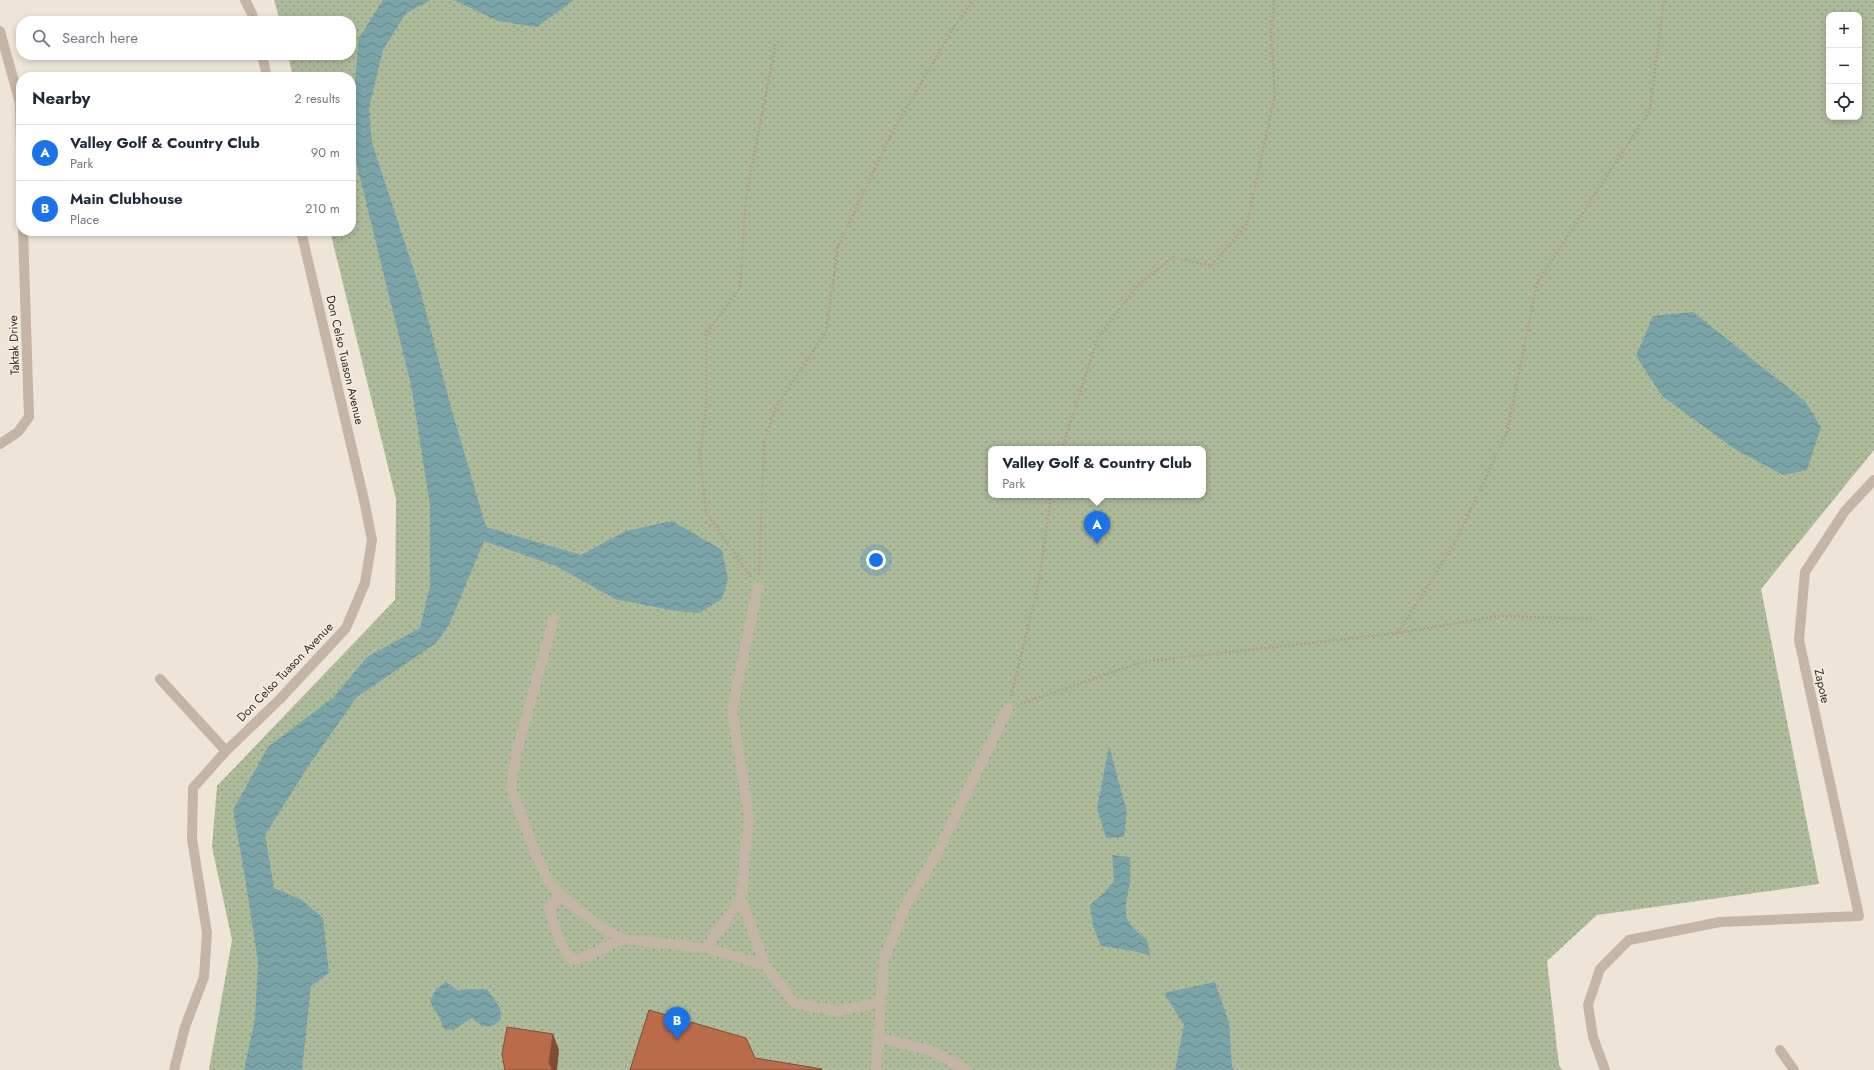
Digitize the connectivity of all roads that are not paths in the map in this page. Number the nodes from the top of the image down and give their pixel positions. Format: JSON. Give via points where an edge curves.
{"nodes":[{"id":1,"x":245,"y":0,"type":"edge"},
{"id":2,"x":253,"y":16,"type":"edge"},
{"id":3,"x":0,"y":31,"type":"edge"},
{"id":4,"x":263,"y":60,"type":"edge"},
{"id":5,"x":266,"y":72,"type":"edge"},
{"id":6,"x":16,"y":89,"type":"edge"},
{"id":7,"x":23,"y":236,"type":"edge"},
{"id":8,"x":302,"y":236,"type":"edge"},
{"id":9,"x":0,"y":444,"type":"edge"},
{"id":10,"x":1874,"y":480,"type":"edge"},
{"id":11,"x":758,"y":587,"type":"road end"},
{"id":12,"x":554,"y":618,"type":"dead end"},
{"id":13,"x":160,"y":679,"type":"dead end"},
{"id":14,"x":1008,"y":708,"type":"road end"},
{"id":15,"x":226,"y":751,"type":"junction"},
{"id":16,"x":561,"y":896,"type":"junction"},
{"id":17,"x":741,"y":899,"type":"junction"},
{"id":18,"x":622,"y":939,"type":"junction"},
{"id":19,"x":706,"y":948,"type":"junction"},
{"id":20,"x":765,"y":965,"type":"junction"},
{"id":21,"x":881,"y":1005,"type":"junction"},
{"id":22,"x":880,"y":1038,"type":"junction"},
{"id":23,"x":1780,"y":1050,"type":"dead end"},
{"id":24,"x":174,"y":1070,"type":"edge"},
{"id":25,"x":876,"y":1070,"type":"edge"},
{"id":26,"x":967,"y":1070,"type":"edge"},
{"id":27,"x":1605,"y":1070,"type":"edge"},
{"id":28,"x":1794,"y":1070,"type":"edge"}],
"edges":[{"from":1,"to":2,"type":"street"},
{"from":3,"to":6,"type":"street"},
{"from":4,"to":5,"type":"street"},
{"from":7,"to":9,"type":"street","name":"Taktak Drive","via":[[29,417],[18,432]]},
{"from":8,"to":15,"type":"street","name":"Don Celso Tuason Avenue","via":[[372,540],[365,583],[346,628],[280,699]]},
{"from":10,"to":27,"type":"street","name":"Zapote","via":[[1845,511],[1805,572],[1798,640],[1858,916],[1720,922],[1629,940],[1600,969],[1588,1005],[1592,1037]]},
{"from":11,"to":17,"type":"street","via":[[732,710],[749,816]]},
{"from":12,"to":16,"type":"street","via":[[517,750],[512,788],[536,855],[549,882]]},
{"from":13,"to":15,"type":"street"},
{"from":14,"to":21,"type":"street","via":[[937,854],[906,906],[884,959]]},
{"from":15,"to":24,"type":"street","name":"Don Celso Tuason Avenue","via":[[193,788],[192,839],[207,932],[204,977],[185,1027]]},
{"from":16,"to":18,"type":"street","via":[[601,927]]},
{"from":16,"to":18,"type":"street","via":[[549,909],[569,958],[582,958]]},
{"from":17,"to":19,"type":"street"},
{"from":17,"to":20,"type":"street"},
{"from":18,"to":19,"type":"street"},
{"from":19,"to":20,"type":"street"},
{"from":20,"to":21,"type":"street","via":[[794,1003],[836,1011],[872,1004]]},
{"from":21,"to":22,"type":"street"},
{"from":22,"to":25,"type":"street"},
{"from":22,"to":26,"type":"street","via":[[932,1051]]},
{"from":23,"to":28,"type":"street"}]}
